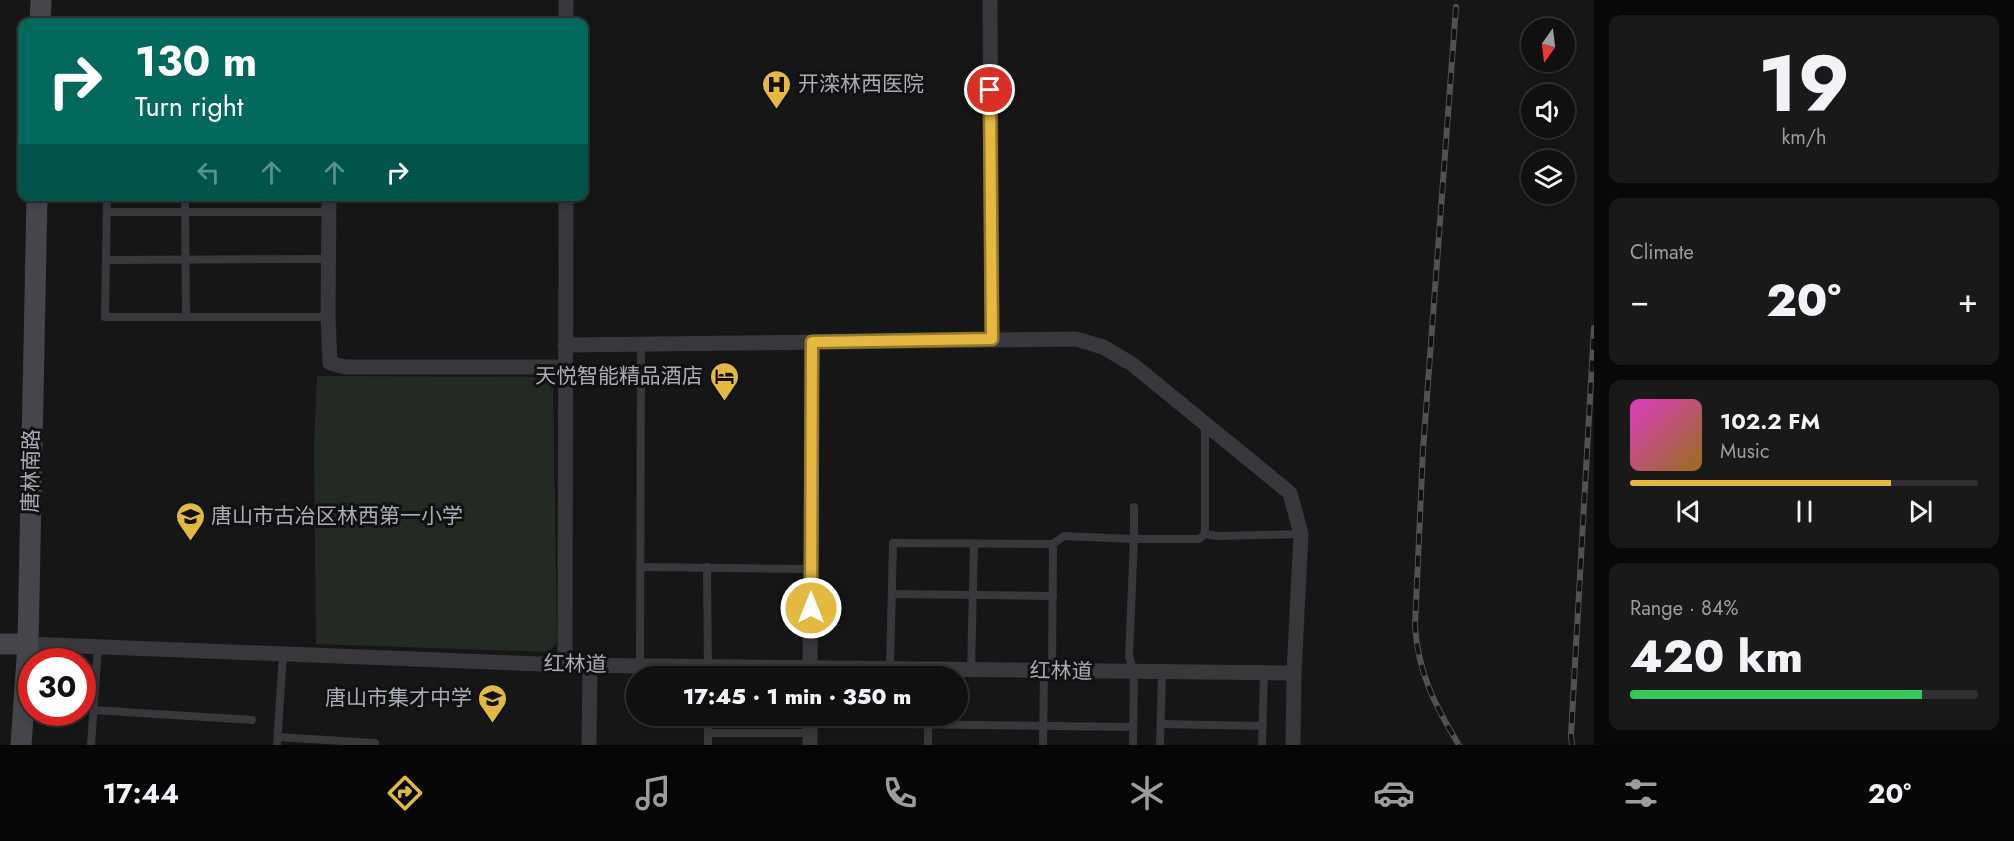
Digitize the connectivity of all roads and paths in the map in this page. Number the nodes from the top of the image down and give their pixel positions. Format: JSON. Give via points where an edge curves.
{"nodes":[{"id":1,"x":40,"y":0,"type":"edge"},
{"id":2,"x":54,"y":0,"type":"edge"},
{"id":3,"x":566,"y":0,"type":"edge"},
{"id":4,"x":990,"y":0,"type":"edge"},
{"id":5,"x":40,"y":18,"type":"edge"},
{"id":6,"x":54,"y":18,"type":"edge"},
{"id":7,"x":566,"y":18,"type":"edge"},
{"id":8,"x":37,"y":201,"type":"edge"},
{"id":9,"x":51,"y":201,"type":"edge"},
{"id":10,"x":107,"y":201,"type":"edge"},
{"id":11,"x":185,"y":201,"type":"edge"},
{"id":12,"x":329,"y":201,"type":"edge"},
{"id":13,"x":566,"y":201,"type":"edge"},
{"id":14,"x":107,"y":212,"type":"junction"},
{"id":15,"x":185,"y":212,"type":"junction"},
{"id":16,"x":329,"y":212,"type":"junction"},
{"id":17,"x":186,"y":260,"type":"junction"},
{"id":18,"x":328,"y":260,"type":"junction"},
{"id":19,"x":106,"y":261,"type":"junction"},
{"id":20,"x":186,"y":317,"type":"junction"},
{"id":21,"x":328,"y":317,"type":"junction"},
{"id":22,"x":992,"y":339,"type":"junction"},
{"id":23,"x":812,"y":342,"type":"junction"},
{"id":24,"x":640,"y":344,"type":"junction"},
{"id":25,"x":565,"y":345,"type":"junction"},
{"id":26,"x":565,"y":367,"type":"junction"},
{"id":27,"x":1205,"y":423,"type":"junction"},
{"id":28,"x":1134,"y":507,"type":"dead end"},
{"id":29,"x":1205,"y":534,"type":"junction"},
{"id":30,"x":1301,"y":534,"type":"junction"},
{"id":31,"x":1134,"y":539,"type":"junction"},
{"id":32,"x":974,"y":544,"type":"junction"},
{"id":33,"x":1053,"y":544,"type":"junction"},
{"id":34,"x":640,"y":567,"type":"junction"},
{"id":35,"x":707,"y":567,"type":"junction"},
{"id":36,"x":811,"y":569,"type":"junction"},
{"id":37,"x":892,"y":594,"type":"junction"},
{"id":38,"x":973,"y":595,"type":"junction"},
{"id":39,"x":1053,"y":596,"type":"junction"},
{"id":40,"x":0,"y":644,"type":"edge"},
{"id":41,"x":98,"y":646,"type":"junction"},
{"id":42,"x":25,"y":648,"type":"edge"},
{"id":43,"x":38,"y":648,"type":"edge"},
{"id":44,"x":38,"y":648,"type":"edge"},
{"id":45,"x":68,"y":648,"type":"edge"},
{"id":46,"x":283,"y":654,"type":"junction"},
{"id":47,"x":565,"y":665,"type":"junction"},
{"id":48,"x":590,"y":665,"type":"junction"},
{"id":49,"x":640,"y":666,"type":"joint"},
{"id":50,"x":708,"y":666,"type":"edge"},
{"id":51,"x":810,"y":666,"type":"edge"},
{"id":52,"x":890,"y":666,"type":"edge"},
{"id":53,"x":968,"y":670,"type":"edge"},
{"id":54,"x":971,"y":670,"type":"junction"},
{"id":55,"x":1048,"y":670,"type":"junction"},
{"id":56,"x":96,"y":672,"type":"edge"},
{"id":57,"x":1134,"y":672,"type":"junction"},
{"id":58,"x":1162,"y":672,"type":"junction"},
{"id":59,"x":1264,"y":673,"type":"junction"},
{"id":60,"x":1294,"y":673,"type":"junction"},
{"id":61,"x":96,"y":710,"type":"edge"},
{"id":62,"x":252,"y":720,"type":"dead end"},
{"id":63,"x":968,"y":722,"type":"edge"},
{"id":64,"x":1161,"y":724,"type":"junction"},
{"id":65,"x":24,"y":726,"type":"edge"},
{"id":66,"x":37,"y":726,"type":"edge"},
{"id":67,"x":92,"y":726,"type":"edge"},
{"id":68,"x":708,"y":726,"type":"edge"},
{"id":69,"x":849,"y":726,"type":"edge"},
{"id":70,"x":928,"y":726,"type":"edge"},
{"id":71,"x":1043,"y":726,"type":"junction"},
{"id":72,"x":1263,"y":726,"type":"junction"},
{"id":73,"x":1133,"y":727,"type":"junction"},
{"id":74,"x":810,"y":729,"type":"edge"},
{"id":75,"x":708,"y":733,"type":"junction"},
{"id":76,"x":278,"y":741,"type":"edge"},
{"id":77,"x":375,"y":743,"type":"dead end"},
{"id":78,"x":21,"y":745,"type":"edge"},
{"id":79,"x":36,"y":745,"type":"edge"},
{"id":80,"x":91,"y":745,"type":"edge"},
{"id":81,"x":589,"y":745,"type":"edge"},
{"id":82,"x":708,"y":745,"type":"edge"},
{"id":83,"x":928,"y":745,"type":"edge"},
{"id":84,"x":1043,"y":745,"type":"edge"},
{"id":85,"x":1133,"y":745,"type":"edge"},
{"id":86,"x":1160,"y":745,"type":"edge"},
{"id":87,"x":1262,"y":745,"type":"edge"},
{"id":88,"x":1293,"y":745,"type":"edge"}],
"edges":[{"from":1,"to":5,"type":"main road"},
{"from":2,"to":6,"type":"main road"},
{"from":3,"to":7,"type":"street"},
{"from":4,"to":22,"type":"street"},
{"from":8,"to":43,"type":"main road","name":"唐林南路"},
{"from":9,"to":44,"type":"main road","name":"唐林南路"},
{"from":10,"to":14,"type":"lane"},
{"from":11,"to":15,"type":"lane"},
{"from":12,"to":16,"type":"street"},
{"from":13,"to":25,"type":"street"},
{"from":14,"to":15,"type":"lane"},
{"from":14,"to":19,"type":"lane"},
{"from":15,"to":16,"type":"lane"},
{"from":15,"to":17,"type":"lane"},
{"from":16,"to":18,"type":"street"},
{"from":17,"to":18,"type":"lane"},
{"from":17,"to":19,"type":"lane"},
{"from":17,"to":20,"type":"lane"},
{"from":18,"to":21,"type":"street"},
{"from":19,"to":20,"type":"lane","via":[[105,317]]},
{"from":20,"to":21,"type":"lane"},
{"from":21,"to":26,"type":"street","via":[[330,363],[345,367]]},
{"from":22,"to":23,"type":"street"},
{"from":22,"to":27,"type":"street","via":[[1076,339],[1103,347],[1132,364]]},
{"from":23,"to":24,"type":"street"},
{"from":23,"to":36,"type":"street"},
{"from":24,"to":25,"type":"street"},
{"from":24,"to":34,"type":"lane"},
{"from":25,"to":26,"type":"street"},
{"from":26,"to":47,"type":"street"},
{"from":27,"to":29,"type":"lane"},
{"from":27,"to":30,"type":"street","via":[[1290,493]]},
{"from":28,"to":31,"type":"lane"},
{"from":29,"to":30,"type":"lane"},
{"from":29,"to":31,"type":"lane","via":[[1198,539]]},
{"from":30,"to":60,"type":"street"},
{"from":31,"to":33,"type":"lane","via":[[1064,536]]},
{"from":31,"to":57,"type":"lane","via":[[1129,656]]},
{"from":32,"to":33,"type":"lane"},
{"from":32,"to":37,"type":"lane","via":[[893,543]]},
{"from":32,"to":38,"type":"lane"},
{"from":33,"to":39,"type":"lane"},
{"from":34,"to":35,"type":"lane"},
{"from":34,"to":49,"type":"lane"},
{"from":35,"to":36,"type":"lane"},
{"from":35,"to":50,"type":"lane"},
{"from":36,"to":51,"type":"street"},
{"from":37,"to":38,"type":"lane"},
{"from":37,"to":52,"type":"lane"},
{"from":38,"to":39,"type":"lane"},
{"from":38,"to":54,"type":"lane"},
{"from":39,"to":55,"type":"lane"},
{"from":40,"to":42,"type":"main road","name":"红林道"},
{"from":41,"to":45,"type":"street","name":"红林道"},
{"from":41,"to":46,"type":"street","name":"红林道"},
{"from":41,"to":56,"type":"lane"},
{"from":46,"to":47,"type":"street","name":"红林道"},
{"from":46,"to":76,"type":"lane"},
{"from":47,"to":48,"type":"street","name":"红林道"},
{"from":48,"to":49,"type":"street","name":"红林道"},
{"from":48,"to":81,"type":"street"},
{"from":53,"to":54,"type":"street","name":"红林道"},
{"from":54,"to":55,"type":"street","name":"红林道"},
{"from":55,"to":57,"type":"street","name":"红林道"},
{"from":55,"to":71,"type":"lane"},
{"from":57,"to":58,"type":"street","name":"红林道"},
{"from":57,"to":73,"type":"lane"},
{"from":58,"to":59,"type":"street","name":"红林道"},
{"from":58,"to":64,"type":"lane"},
{"from":59,"to":60,"type":"street","name":"红林道"},
{"from":59,"to":72,"type":"lane"},
{"from":60,"to":88,"type":"street"},
{"from":61,"to":62,"type":"lane"},
{"from":63,"to":71,"type":"lane"},
{"from":64,"to":72,"type":"lane"},
{"from":64,"to":86,"type":"lane"},
{"from":65,"to":78,"type":"main road","name":"唐林南路"},
{"from":66,"to":79,"type":"main road"},
{"from":67,"to":80,"type":"lane"},
{"from":68,"to":75,"type":"lane"},
{"from":69,"to":74,"type":"lane"},
{"from":70,"to":83,"type":"lane"},
{"from":71,"to":73,"type":"lane"},
{"from":71,"to":84,"type":"lane"},
{"from":72,"to":87,"type":"lane"},
{"from":73,"to":85,"type":"lane"},
{"from":74,"to":75,"type":"lane"},
{"from":75,"to":82,"type":"lane"},
{"from":76,"to":77,"type":"lane"}]}
